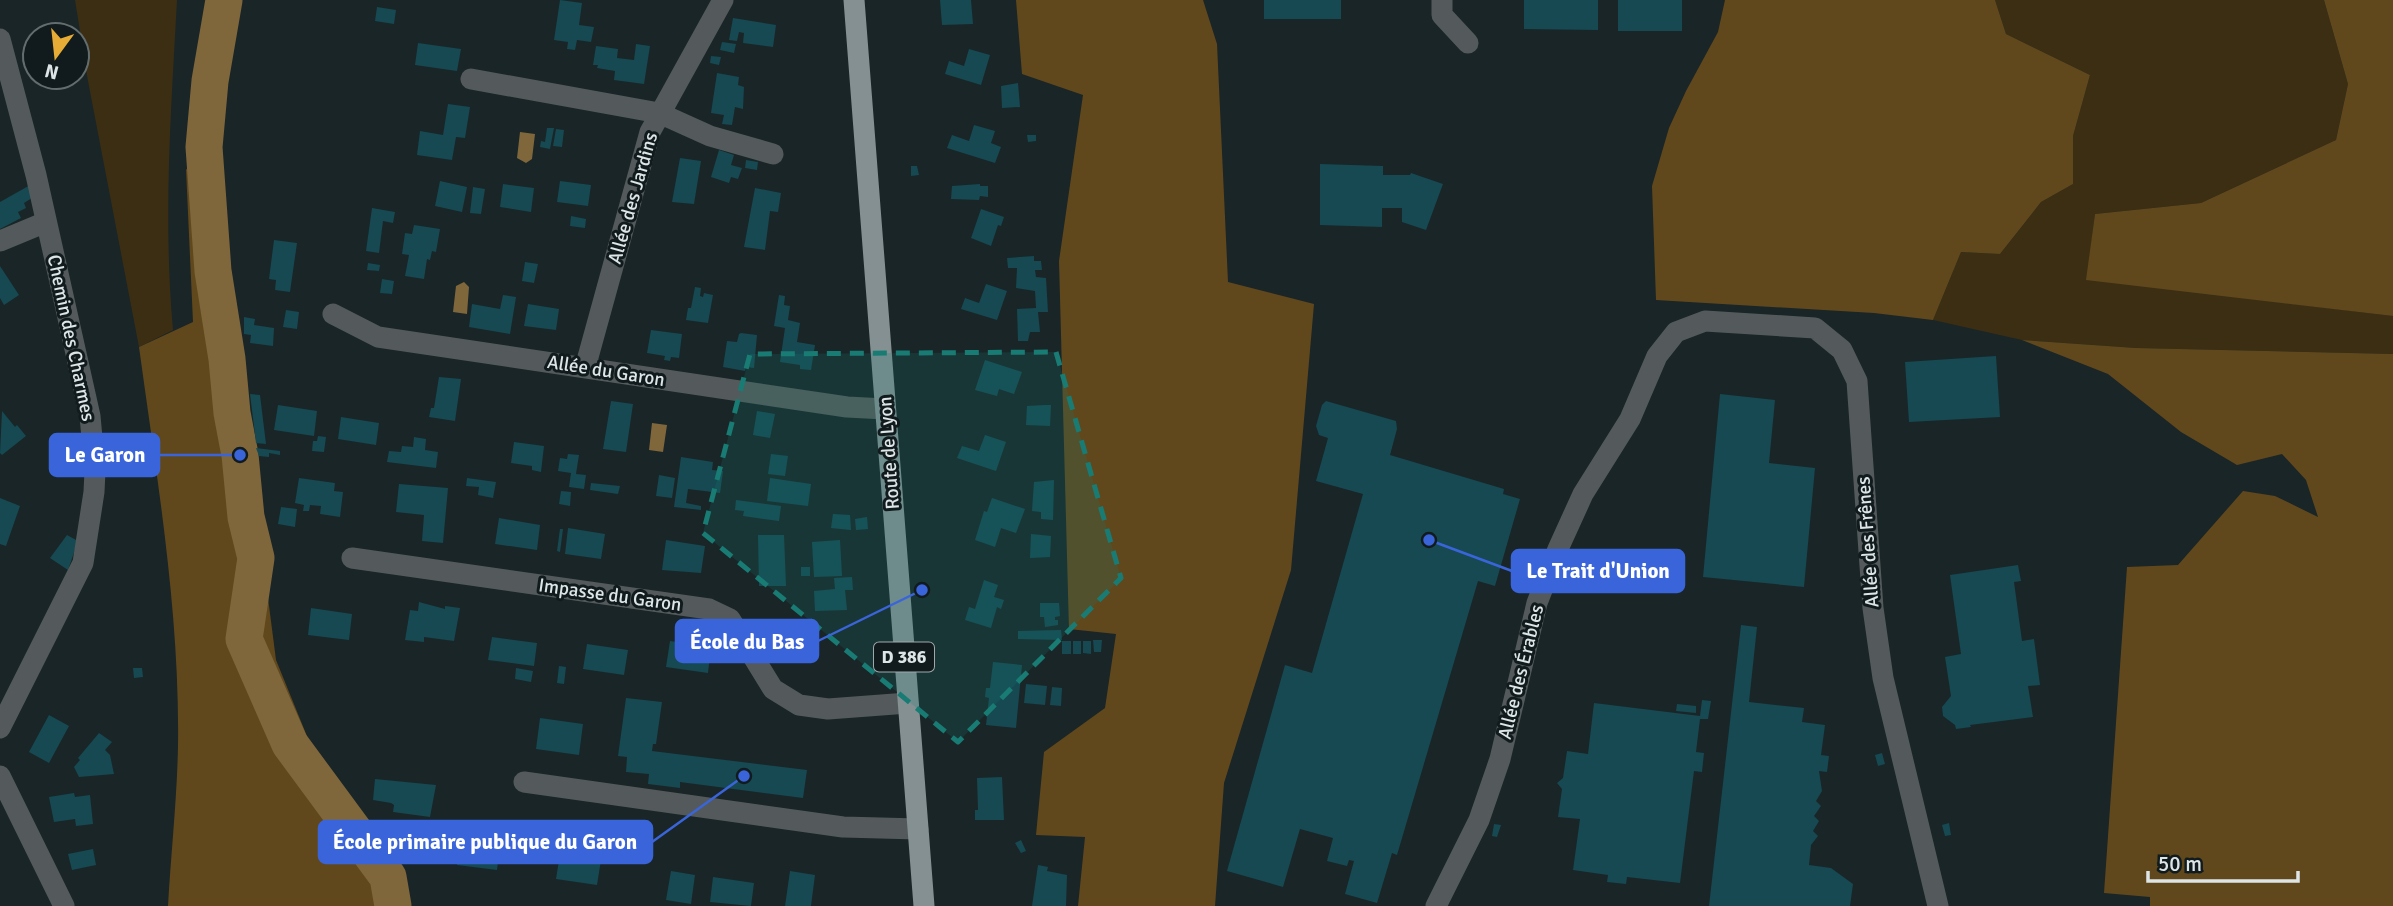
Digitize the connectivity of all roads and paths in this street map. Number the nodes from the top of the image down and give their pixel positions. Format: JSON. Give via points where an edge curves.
{"nodes":[{"id":1,"x":723,"y":0,"type":"edge"},
{"id":2,"x":854,"y":0,"type":"edge"},
{"id":3,"x":1443,"y":0,"type":"edge"},
{"id":4,"x":0,"y":39,"type":"edge"},
{"id":5,"x":1468,"y":43,"type":"dead end"},
{"id":6,"x":471,"y":79,"type":"dead end"},
{"id":7,"x":659,"y":113,"type":"junction"},
{"id":8,"x":773,"y":154,"type":"dead end"},
{"id":9,"x":46,"y":222,"type":"junction"},
{"id":10,"x":0,"y":242,"type":"edge"},
{"id":11,"x":333,"y":314,"type":"dead end"},
{"id":12,"x":1676,"y":332,"type":"joint"},
{"id":13,"x":585,"y":368,"type":"junction"},
{"id":14,"x":885,"y":409,"type":"junction"},
{"id":15,"x":352,"y":558,"type":"dead end"},
{"id":16,"x":908,"y":703,"type":"junction"},
{"id":17,"x":0,"y":727,"type":"edge"},
{"id":18,"x":0,"y":776,"type":"edge"},
{"id":19,"x":524,"y":782,"type":"dead end"},
{"id":20,"x":918,"y":829,"type":"junction"},
{"id":21,"x":64,"y":906,"type":"edge"},
{"id":22,"x":924,"y":906,"type":"edge"},
{"id":23,"x":1436,"y":906,"type":"edge"},
{"id":24,"x":1938,"y":906,"type":"edge"}],
"edges":[{"from":1,"to":7,"type":"street","name":"Allée des Jardins"},
{"from":2,"to":14,"type":"main road","name":"Route de Lyon","number":"D 386"},
{"from":3,"to":5,"type":"street","via":[[1442,15]]},
{"from":4,"to":9,"type":"street","name":"Chemin des Charmes"},
{"from":6,"to":7,"type":"street"},
{"from":7,"to":8,"type":"street","via":[[710,136]]},
{"from":7,"to":13,"type":"street","name":"Allée des Jardins"},
{"from":9,"to":10,"type":"street"},
{"from":9,"to":17,"type":"street","name":"Chemin des Charmes","via":[[90,416],[94,492],[83,563]]},
{"from":11,"to":13,"type":"street","name":"Allée du Garon","via":[[377,337]]},
{"from":12,"to":23,"type":"street","name":"Allée des Érables","via":[[1657,356],[1630,419],[1583,494],[1558,548],[1536,603],[1500,760],[1479,820]]},
{"from":12,"to":24,"type":"street","name":"Allée des Frênes","via":[[1705,321],[1815,328],[1842,350],[1857,381],[1873,608],[1884,678]]},
{"from":13,"to":14,"type":"street","name":"Allée du Garon"},
{"from":14,"to":16,"type":"main road","name":"Route de Lyon","number":"D 386"},
{"from":15,"to":16,"type":"street","name":"Impasse du Garon","via":[[709,610],[730,619],[773,690],[799,705],[828,709]]},
{"from":16,"to":20,"type":"main road","name":"Route de Lyon","number":"D 386"},
{"from":18,"to":21,"type":"street"},
{"from":19,"to":20,"type":"street","via":[[843,827]]},
{"from":20,"to":22,"type":"main road","name":"Route de Lyon","number":"D 386"}]}
